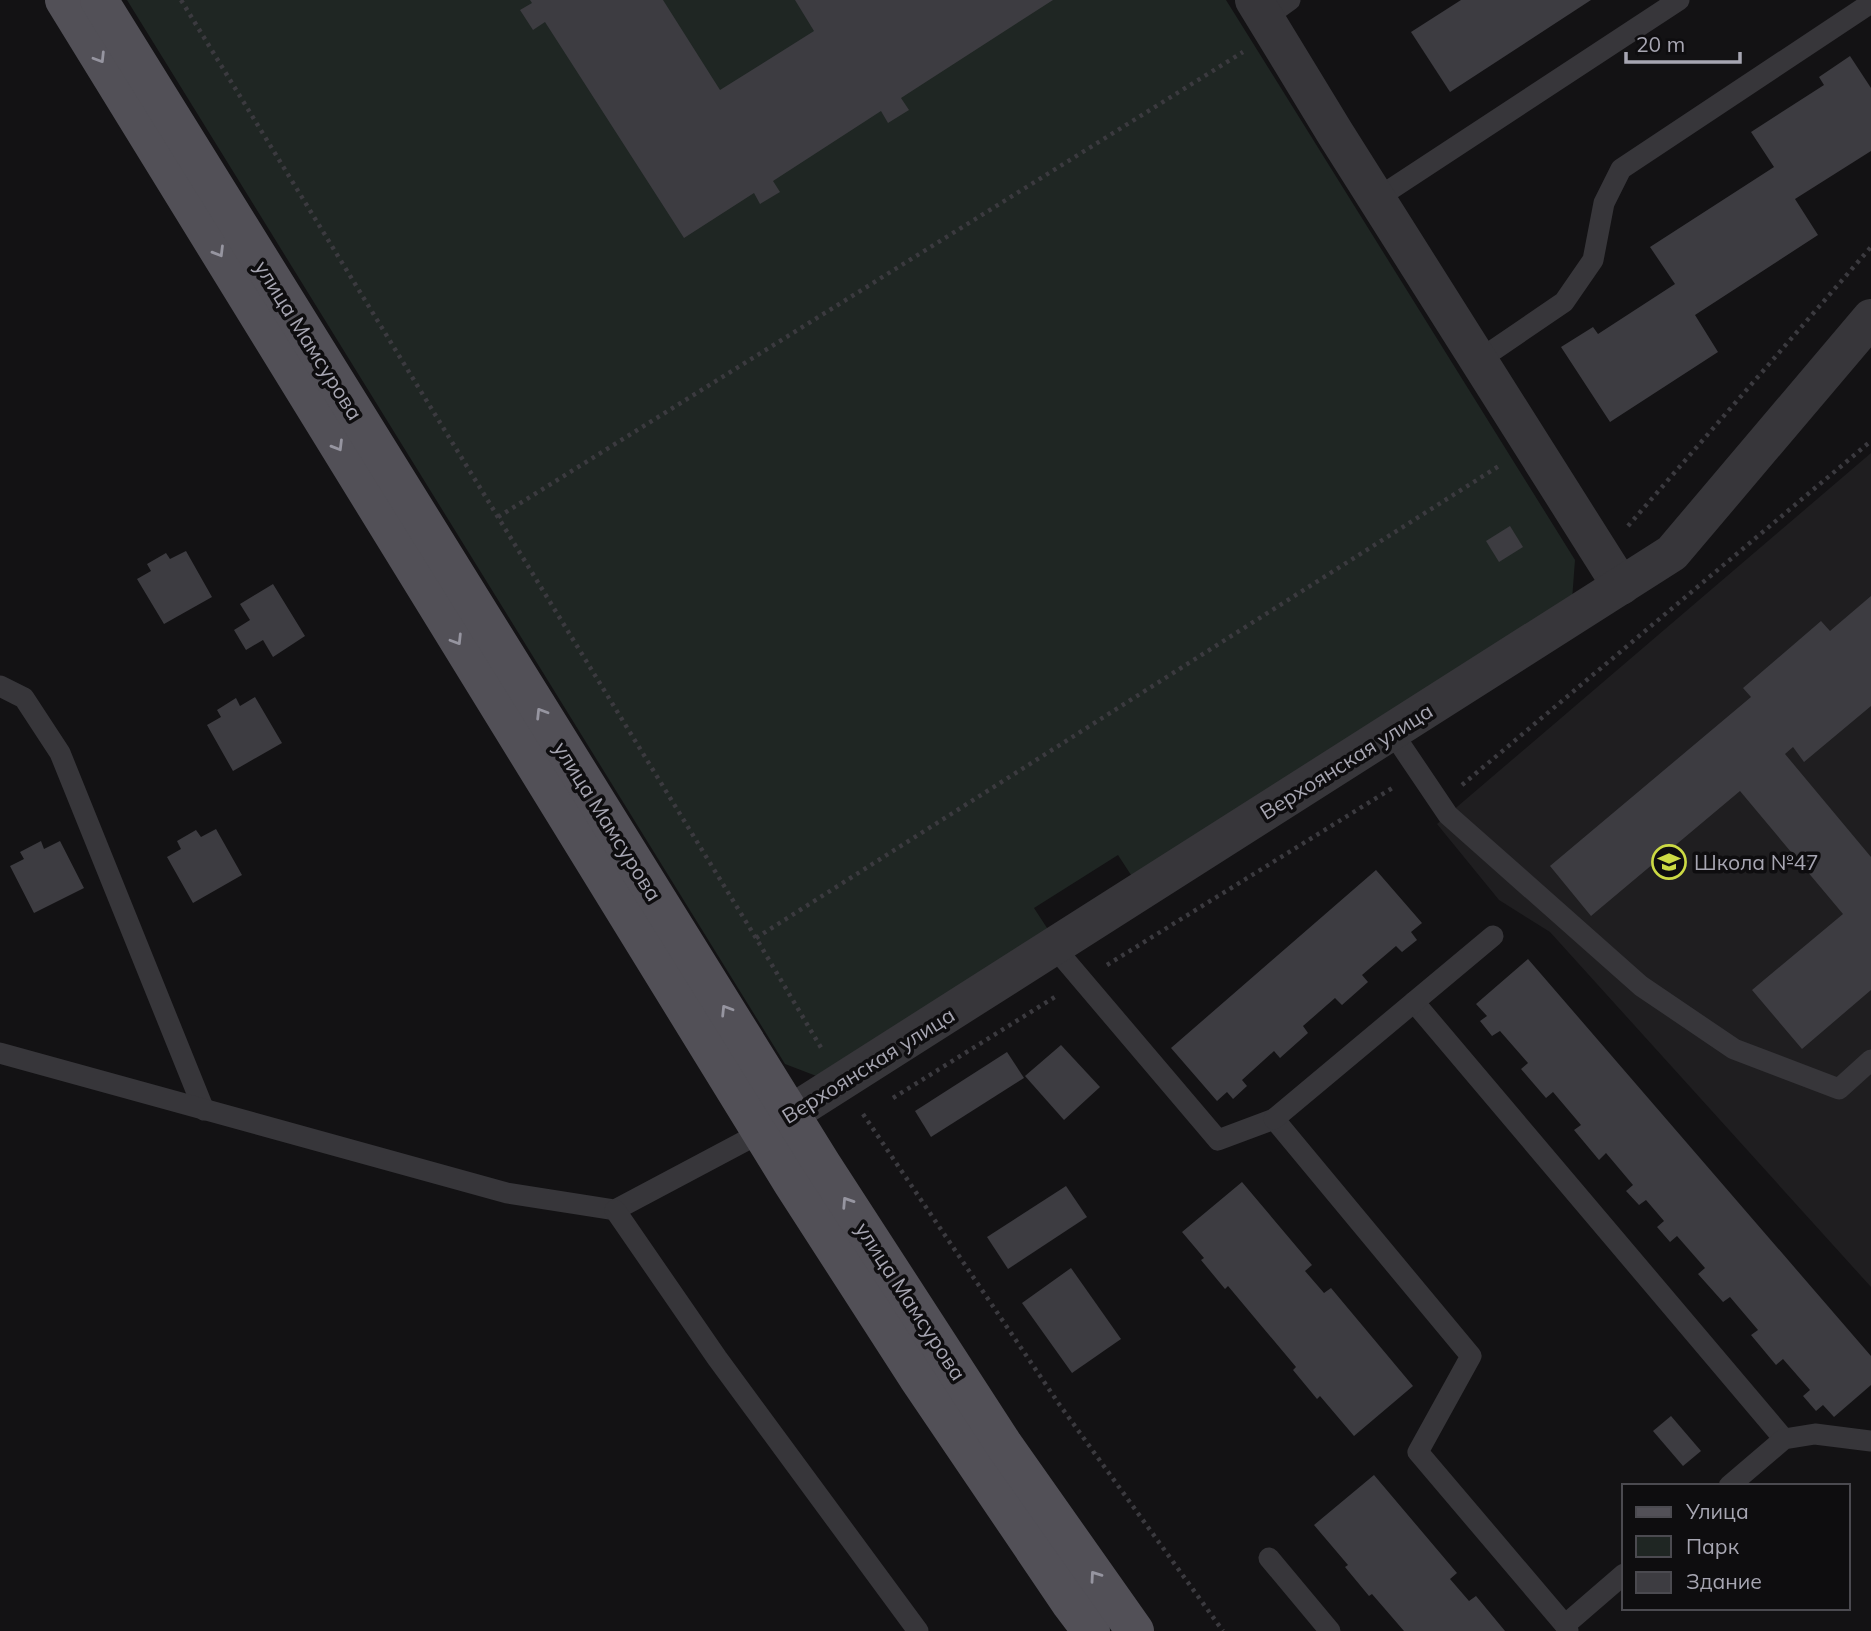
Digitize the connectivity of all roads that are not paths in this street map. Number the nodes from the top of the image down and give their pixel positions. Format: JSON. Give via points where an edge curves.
{"nodes":[{"id":1,"x":64,"y":0,"type":"edge"},
{"id":2,"x":99,"y":0,"type":"edge"},
{"id":3,"x":1679,"y":0,"type":"edge"},
{"id":4,"x":1871,"y":3,"type":"edge"},
{"id":5,"x":1271,"y":13,"type":"edge"},
{"id":6,"x":1377,"y":199,"type":"junction"},
{"id":7,"x":1871,"y":318,"type":"edge"},
{"id":8,"x":1479,"y":360,"type":"junction"},
{"id":9,"x":1612,"y":571,"type":"junction"},
{"id":10,"x":0,"y":686,"type":"edge"},
{"id":11,"x":1392,"y":732,"type":"junction"},
{"id":12,"x":1493,"y":936,"type":"dead end"},
{"id":13,"x":1054,"y":947,"type":"junction"},
{"id":14,"x":1414,"y":1002,"type":"junction"},
{"id":15,"x":0,"y":1053,"type":"edge"},
{"id":16,"x":1871,"y":1060,"type":"edge"},
{"id":17,"x":204,"y":1110,"type":"junction"},
{"id":18,"x":1275,"y":1119,"type":"junction"},
{"id":19,"x":776,"y":1124,"type":"junction"},
{"id":20,"x":615,"y":1210,"type":"junction"},
{"id":21,"x":1784,"y":1439,"type":"junction"},
{"id":22,"x":1871,"y":1441,"type":"edge"},
{"id":23,"x":1731,"y":1484,"type":"edge"},
{"id":24,"x":1269,"y":1558,"type":"dead end"},
{"id":25,"x":1622,"y":1576,"type":"edge"},
{"id":26,"x":1566,"y":1628,"type":"edge"},
{"id":27,"x":918,"y":1631,"type":"edge"},
{"id":28,"x":1091,"y":1631,"type":"edge"},
{"id":29,"x":1135,"y":1631,"type":"edge"},
{"id":30,"x":1330,"y":1631,"type":"edge"}],
"edges":[{"from":1,"to":19,"type":"main road","name":"улица Мамсурова","one_way":true},
{"from":19,"to":2,"type":"main road","name":"улица Мамсурова","one_way":true},
{"from":3,"to":6,"type":"lane"},
{"from":4,"to":8,"type":"lane","via":[[1621,169],[1604,203],[1593,260],[1564,302]]},
{"from":5,"to":6,"type":"street"},
{"from":6,"to":8,"type":"street"},
{"from":7,"to":9,"type":"street","name":"Верхоянская улица","via":[[1672,553]]},
{"from":8,"to":9,"type":"street"},
{"from":9,"to":11,"type":"street","name":"Верхоянская улица"},
{"from":10,"to":17,"type":"lane","via":[[24,698],[61,753]]},
{"from":11,"to":13,"type":"street","name":"Верхоянская улица"},
{"from":11,"to":16,"type":"lane","via":[[1448,815],[1641,986],[1734,1049],[1839,1089]]},
{"from":12,"to":14,"type":"lane"},
{"from":13,"to":18,"type":"lane","via":[[1218,1140]]},
{"from":13,"to":19,"type":"street","name":"Верхоянская улица"},
{"from":14,"to":18,"type":"lane"},
{"from":14,"to":21,"type":"lane"},
{"from":15,"to":17,"type":"lane"},
{"from":17,"to":20,"type":"lane","via":[[507,1193]]},
{"from":18,"to":26,"type":"lane","via":[[1471,1356],[1418,1452]]},
{"from":19,"to":20,"type":"lane"},
{"from":19,"to":28,"type":"main road","name":"улица Мамсурова","via":[[925,1388]]},
{"from":29,"to":19,"type":"main road","name":"улица Мамсурова","one_way":true},
{"from":20,"to":27,"type":"lane","via":[[717,1359]]},
{"from":21,"to":22,"type":"lane","via":[[1815,1434]]},
{"from":21,"to":23,"type":"lane"},
{"from":24,"to":30,"type":"lane"},
{"from":25,"to":26,"type":"lane"}]}
